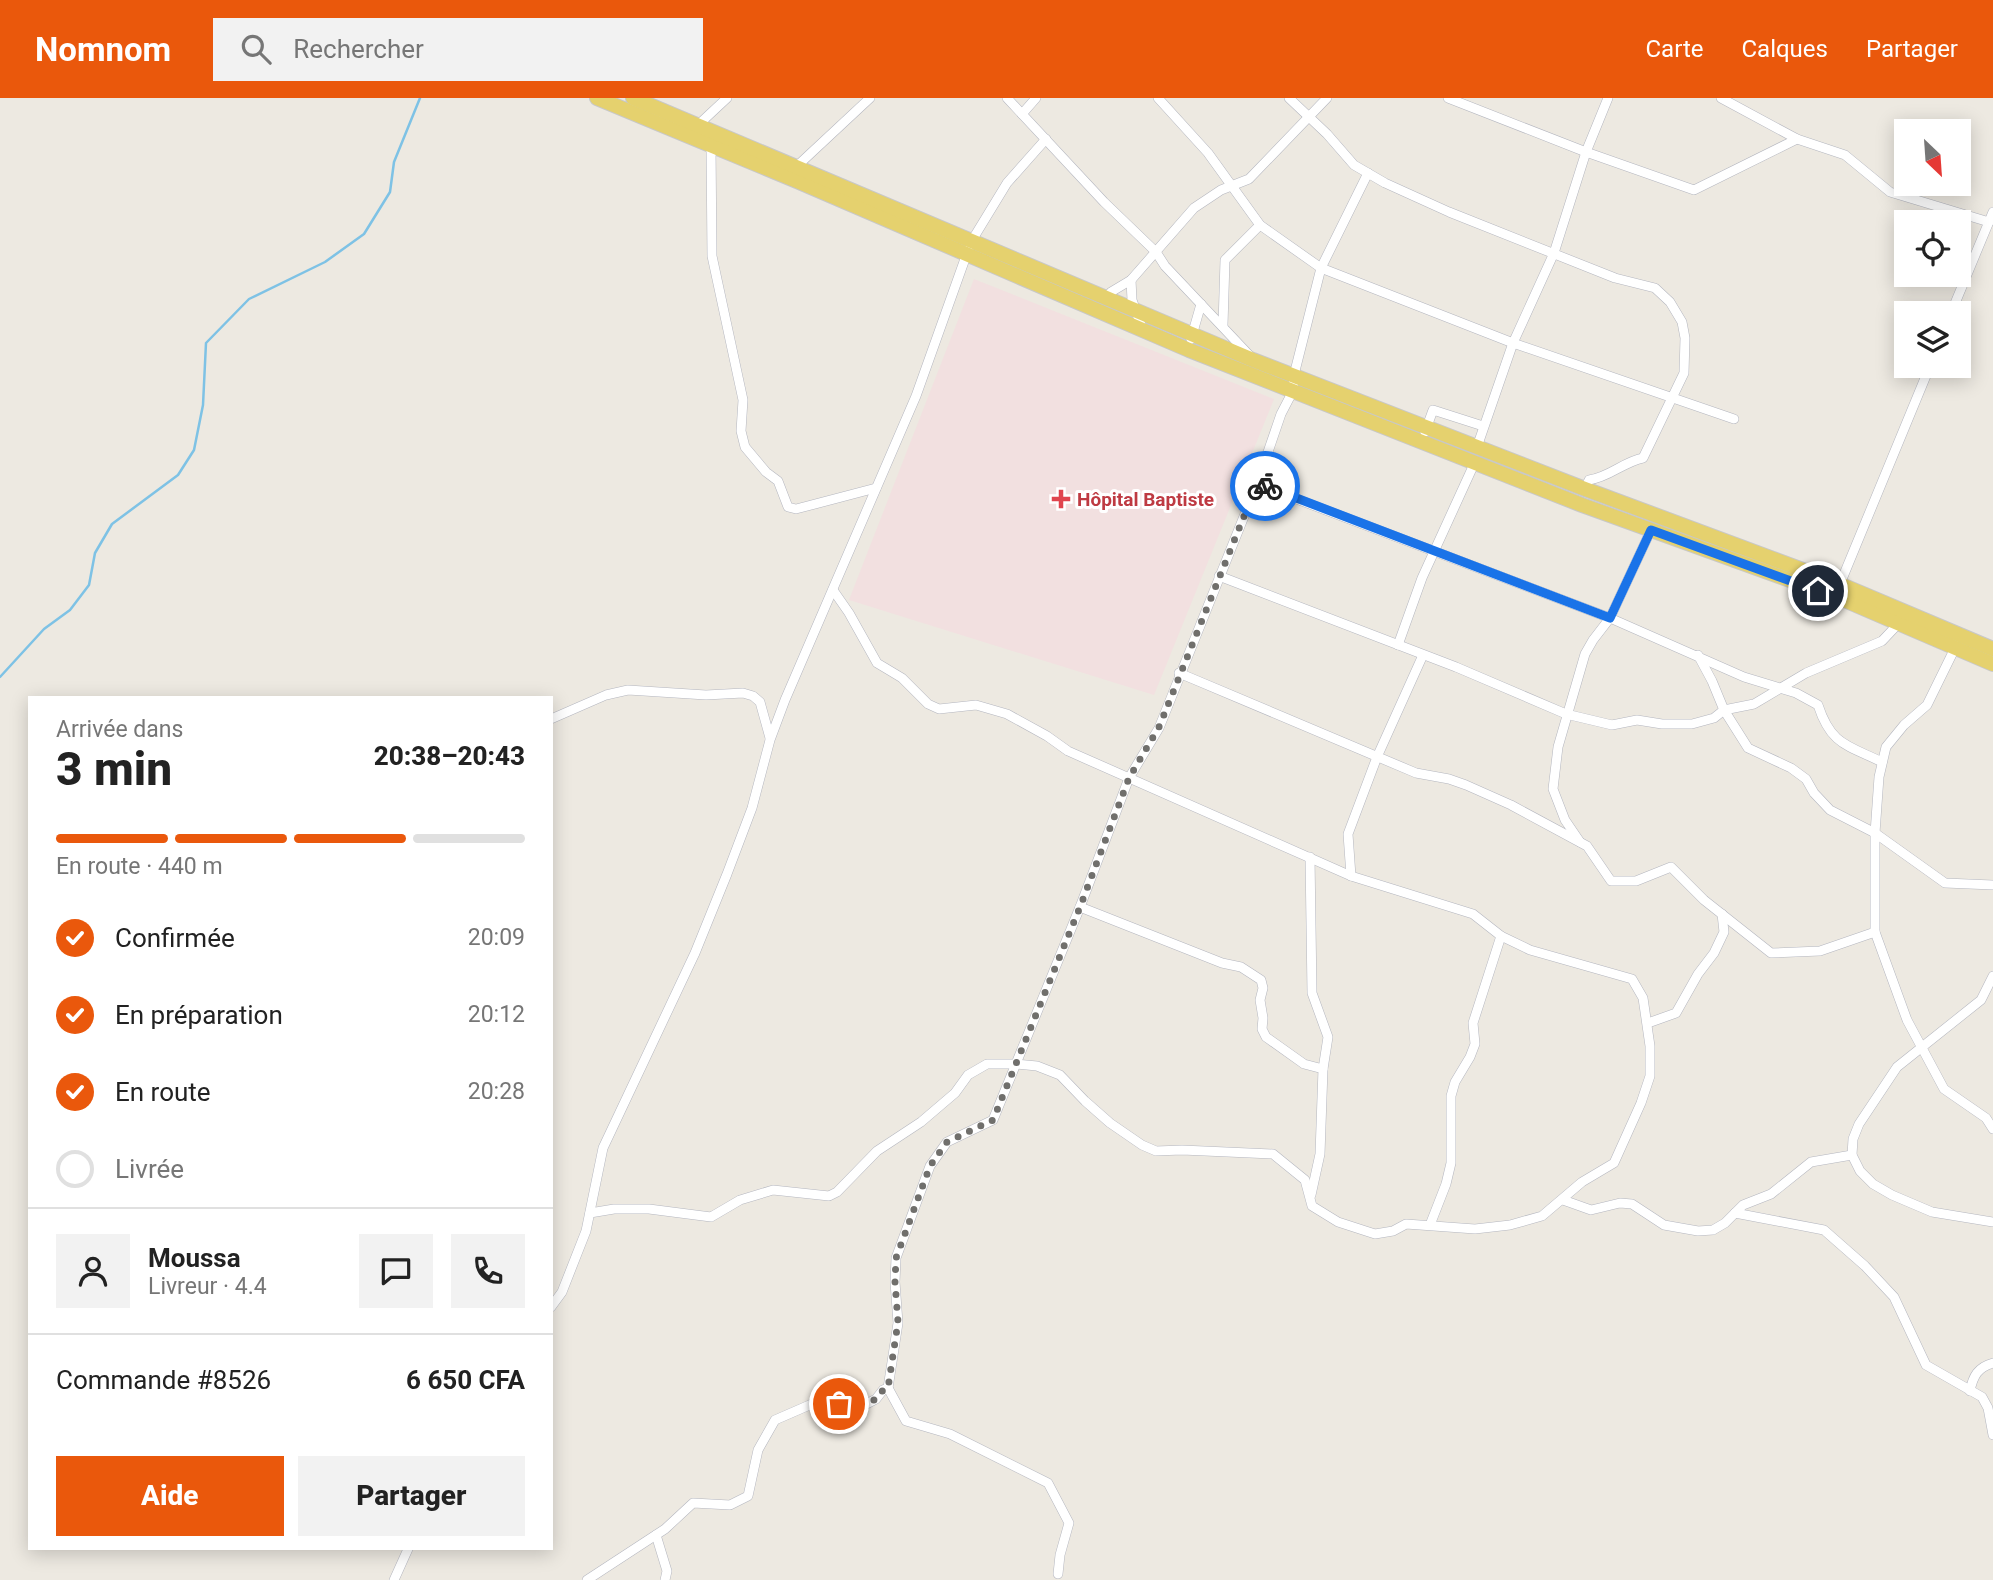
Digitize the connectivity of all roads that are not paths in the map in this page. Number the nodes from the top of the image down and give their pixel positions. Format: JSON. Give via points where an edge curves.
{"nodes":[{"id":1,"x":597,"y":98,"type":"edge"},
{"id":2,"x":633,"y":98,"type":"edge"},
{"id":3,"x":727,"y":98,"type":"edge"},
{"id":4,"x":870,"y":98,"type":"edge"},
{"id":5,"x":1007,"y":98,"type":"edge"},
{"id":6,"x":1037,"y":98,"type":"edge"},
{"id":7,"x":1158,"y":98,"type":"edge"},
{"id":8,"x":1289,"y":98,"type":"edge"},
{"id":9,"x":1327,"y":98,"type":"edge"},
{"id":10,"x":1448,"y":98,"type":"edge"},
{"id":11,"x":1608,"y":98,"type":"edge"},
{"id":12,"x":1721,"y":98,"type":"edge"},
{"id":13,"x":1022,"y":114,"type":"junction"},
{"id":14,"x":1307,"y":117,"type":"junction"},
{"id":15,"x":697,"y":126,"type":"junction"},
{"id":16,"x":1046,"y":139,"type":"junction"},
{"id":17,"x":1797,"y":139,"type":"junction"},
{"id":18,"x":711,"y":146,"type":"junction"},
{"id":19,"x":1586,"y":152,"type":"junction"},
{"id":20,"x":796,"y":167,"type":"junction"},
{"id":21,"x":1368,"y":173,"type":"junction"},
{"id":22,"x":1230,"y":187,"type":"junction"},
{"id":23,"x":1993,"y":212,"type":"edge"},
{"id":24,"x":1989,"y":222,"type":"junction"},
{"id":25,"x":1260,"y":225,"type":"junction"},
{"id":26,"x":969,"y":248,"type":"junction"},
{"id":27,"x":1156,"y":252,"type":"junction"},
{"id":28,"x":1554,"y":253,"type":"junction"},
{"id":29,"x":1321,"y":268,"type":"junction"},
{"id":30,"x":1131,"y":280,"type":"junction"},
{"id":31,"x":1106,"y":299,"type":"junction"},
{"id":32,"x":1956,"y":301,"type":"edge"},
{"id":33,"x":1201,"y":304,"type":"junction"},
{"id":34,"x":1135,"y":310,"type":"junction"},
{"id":35,"x":1223,"y":326,"type":"junction"},
{"id":36,"x":1142,"y":328,"type":"junction"},
{"id":37,"x":1192,"y":335,"type":"junction"},
{"id":38,"x":1513,"y":343,"type":"junction"},
{"id":39,"x":1189,"y":350,"type":"junction"},
{"id":40,"x":1253,"y":360,"type":"junction"},
{"id":41,"x":1294,"y":375,"type":"junction"},
{"id":42,"x":1925,"y":378,"type":"edge"},
{"id":43,"x":1293,"y":391,"type":"junction"},
{"id":44,"x":1672,"y":398,"type":"junction"},
{"id":45,"x":1734,"y":419,"type":"dead end"},
{"id":46,"x":1483,"y":426,"type":"junction"},
{"id":47,"x":1426,"y":427,"type":"junction"},
{"id":48,"x":1424,"y":442,"type":"junction"},
{"id":49,"x":1477,"y":447,"type":"junction"},
{"id":50,"x":1475,"y":462,"type":"junction"},
{"id":51,"x":1257,"y":484,"type":"junction"},
{"id":52,"x":876,"y":488,"type":"junction"},
{"id":53,"x":1585,"y":489,"type":"junction"},
{"id":54,"x":1651,"y":530,"type":"junction"},
{"id":55,"x":1434,"y":551,"type":"junction"},
{"id":56,"x":1219,"y":576,"type":"junction"},
{"id":57,"x":1840,"y":584,"type":"junction"},
{"id":58,"x":833,"y":590,"type":"junction"},
{"id":59,"x":1899,"y":617,"type":"junction"},
{"id":60,"x":1610,"y":618,"type":"junction"},
{"id":61,"x":1957,"y":641,"type":"junction"},
{"id":62,"x":1398,"y":645,"type":"junction"},
{"id":63,"x":1993,"y":649,"type":"edge"},
{"id":64,"x":1423,"y":654,"type":"junction"},
{"id":65,"x":1698,"y":655,"type":"junction"},
{"id":66,"x":1993,"y":664,"type":"edge"},
{"id":67,"x":1179,"y":673,"type":"junction"},
{"id":68,"x":1779,"y":688,"type":"junction"},
{"id":69,"x":1724,"y":710,"type":"junction"},
{"id":70,"x":1566,"y":714,"type":"junction"},
{"id":71,"x":553,"y":718,"type":"edge"},
{"id":72,"x":770,"y":740,"type":"junction"},
{"id":73,"x":1377,"y":757,"type":"junction"},
{"id":74,"x":1882,"y":762,"type":"junction"},
{"id":75,"x":1129,"y":778,"type":"junction"},
{"id":76,"x":1875,"y":833,"type":"junction"},
{"id":77,"x":1581,"y":843,"type":"junction"},
{"id":78,"x":1310,"y":857,"type":"junction"},
{"id":79,"x":1351,"y":876,"type":"junction"},
{"id":80,"x":1993,"y":885,"type":"edge"},
{"id":81,"x":1080,"y":907,"type":"junction"},
{"id":82,"x":1722,"y":914,"type":"junction"},
{"id":83,"x":1875,"y":932,"type":"junction"},
{"id":84,"x":1501,"y":936,"type":"junction"},
{"id":85,"x":1993,"y":976,"type":"edge"},
{"id":86,"x":1648,"y":1023,"type":"junction"},
{"id":87,"x":1922,"y":1048,"type":"junction"},
{"id":88,"x":1016,"y":1064,"type":"junction"},
{"id":89,"x":1323,"y":1069,"type":"junction"},
{"id":90,"x":1993,"y":1129,"type":"edge"},
{"id":91,"x":1852,"y":1155,"type":"junction"},
{"id":92,"x":1311,"y":1198,"type":"junction"},
{"id":93,"x":1563,"y":1200,"type":"junction"},
{"id":94,"x":590,"y":1213,"type":"junction"},
{"id":95,"x":1735,"y":1213,"type":"junction"},
{"id":96,"x":1993,"y":1222,"type":"edge"},
{"id":97,"x":1430,"y":1225,"type":"junction"},
{"id":98,"x":553,"y":1304,"type":"edge"},
{"id":99,"x":1993,"y":1363,"type":"edge"},
{"id":100,"x":888,"y":1388,"type":"junction"},
{"id":101,"x":1969,"y":1391,"type":"junction"},
{"id":102,"x":1993,"y":1435,"type":"edge"},
{"id":103,"x":656,"y":1535,"type":"junction"},
{"id":104,"x":408,"y":1550,"type":"edge"},
{"id":105,"x":1058,"y":1574,"type":"dead end"},
{"id":106,"x":394,"y":1580,"type":"edge"},
{"id":107,"x":587,"y":1580,"type":"edge"},
{"id":108,"x":665,"y":1580,"type":"edge"}],
"edges":[{"from":1,"to":18,"type":"main road"},
{"from":2,"to":15,"type":"main road"},
{"from":3,"to":15,"type":"street"},
{"from":4,"to":20,"type":"street"},
{"from":5,"to":13,"type":"street"},
{"from":6,"to":13,"type":"street"},
{"from":7,"to":22,"type":"street","via":[[1208,153]]},
{"from":8,"to":14,"type":"street"},
{"from":9,"to":14,"type":"street"},
{"from":10,"to":19,"type":"street"},
{"from":11,"to":19,"type":"street"},
{"from":12,"to":17,"type":"street"},
{"from":13,"to":16,"type":"street"},
{"from":14,"to":21,"type":"street"},
{"from":14,"to":22,"type":"street","via":[[1249,180]]},
{"from":15,"to":20,"type":"main road"},
{"from":16,"to":26,"type":"street","via":[[1007,183]]},
{"from":16,"to":27,"type":"street"},
{"from":17,"to":19,"type":"street","via":[[1694,190]]},
{"from":17,"to":24,"type":"street","via":[[1845,155],[1890,192]]},
{"from":18,"to":26,"type":"main road"},
{"from":18,"to":52,"type":"street","via":[[712,256],[743,400],[745,447],[778,481],[788,507],[796,509]]},
{"from":19,"to":28,"type":"street"},
{"from":20,"to":26,"type":"main road"},
{"from":21,"to":28,"type":"street","via":[[1449,212]]},
{"from":21,"to":29,"type":"street"},
{"from":22,"to":25,"type":"street"},
{"from":22,"to":27,"type":"street","via":[[1194,208]]},
{"from":23,"to":24,"type":"street"},
{"from":24,"to":32,"type":"street"},
{"from":25,"to":29,"type":"street"},
{"from":25,"to":35,"type":"street","via":[[1225,260]]},
{"from":26,"to":31,"type":"main road"},
{"from":26,"to":36,"type":"main road"},
{"from":26,"to":52,"type":"street","via":[[916,396]]},
{"from":27,"to":30,"type":"street"},
{"from":27,"to":33,"type":"street"},
{"from":28,"to":38,"type":"street"},
{"from":28,"to":44,"type":"street","via":[[1615,278],[1655,288],[1670,302],[1685,338],[1684,373]]},
{"from":29,"to":38,"type":"street"},
{"from":29,"to":41,"type":"street"},
{"from":30,"to":31,"type":"street"},
{"from":30,"to":34,"type":"street"},
{"from":31,"to":34,"type":"main road"},
{"from":33,"to":35,"type":"street"},
{"from":33,"to":37,"type":"street"},
{"from":34,"to":36,"type":"street"},
{"from":34,"to":37,"type":"main road"},
{"from":35,"to":40,"type":"street"},
{"from":36,"to":39,"type":"main road"},
{"from":37,"to":39,"type":"street"},
{"from":37,"to":40,"type":"main road"},
{"from":38,"to":44,"type":"street"},
{"from":38,"to":46,"type":"street"},
{"from":39,"to":43,"type":"main road"},
{"from":40,"to":41,"type":"main road"},
{"from":41,"to":43,"type":"street"},
{"from":41,"to":47,"type":"main road"},
{"from":42,"to":57,"type":"street"},
{"from":43,"to":48,"type":"main road"},
{"from":43,"to":51,"type":"street"},
{"from":44,"to":45,"type":"street"},
{"from":44,"to":53,"type":"street","via":[[1643,458],[1589,480]]},
{"from":46,"to":47,"type":"street","via":[[1433,410]]},
{"from":46,"to":49,"type":"street"},
{"from":47,"to":48,"type":"street"},
{"from":47,"to":49,"type":"main road"},
{"from":48,"to":50,"type":"main road"},
{"from":49,"to":53,"type":"main road"},
{"from":50,"to":54,"type":"main road"},
{"from":50,"to":55,"type":"street"},
{"from":51,"to":55,"type":"street"},
{"from":51,"to":56,"type":"street"},
{"from":52,"to":58,"type":"street"},
{"from":53,"to":57,"type":"main road"},
{"from":54,"to":59,"type":"main road"},
{"from":54,"to":60,"type":"street"},
{"from":55,"to":60,"type":"street"},
{"from":55,"to":62,"type":"street"},
{"from":56,"to":62,"type":"street"},
{"from":56,"to":67,"type":"street"},
{"from":57,"to":59,"type":"main road"},
{"from":58,"to":72,"type":"street"},
{"from":58,"to":75,"type":"street","via":[[877,663],[902,678],[928,704],[939,709],[976,705],[1007,714],[1068,751]]},
{"from":59,"to":61,"type":"main road"},
{"from":59,"to":68,"type":"street","via":[[1882,641],[1838,657]]},
{"from":60,"to":65,"type":"street"},
{"from":60,"to":70,"type":"street","via":[[1585,654]]},
{"from":61,"to":63,"type":"main road"},
{"from":61,"to":66,"type":"main road"},
{"from":61,"to":74,"type":"street","via":[[1927,705],[1904,724],[1886,747]]},
{"from":62,"to":64,"type":"street"},
{"from":64,"to":70,"type":"street"},
{"from":64,"to":73,"type":"street"},
{"from":65,"to":68,"type":"street"},
{"from":65,"to":69,"type":"street"},
{"from":67,"to":73,"type":"street"},
{"from":67,"to":75,"type":"street","via":[[1159,727]]},
{"from":68,"to":69,"type":"street","via":[[1754,704]]},
{"from":68,"to":74,"type":"street","via":[[1818,705],[1824,725],[1838,741]]},
{"from":69,"to":70,"type":"street","via":[[1692,724],[1637,720],[1612,725]]},
{"from":69,"to":76,"type":"street","via":[[1748,748],[1791,768],[1806,779],[1830,810]]},
{"from":70,"to":77,"type":"street","via":[[1553,785],[1565,820]]},
{"from":71,"to":72,"type":"street","via":[[628,690],[743,693],[760,702]]},
{"from":72,"to":94,"type":"street","via":[[752,808],[723,885],[603,1148]]},
{"from":73,"to":77,"type":"street","via":[[1416,773],[1458,782]]},
{"from":73,"to":79,"type":"street","via":[[1348,834]]},
{"from":74,"to":76,"type":"street"},
{"from":75,"to":78,"type":"street"},
{"from":75,"to":81,"type":"street"},
{"from":76,"to":80,"type":"street","via":[[1945,883]]},
{"from":76,"to":83,"type":"street"},
{"from":77,"to":82,"type":"street","via":[[1611,881],[1636,881],[1671,867]]},
{"from":78,"to":79,"type":"street"},
{"from":78,"to":89,"type":"street","via":[[1312,993],[1328,1037]]},
{"from":79,"to":84,"type":"street","via":[[1473,914]]},
{"from":81,"to":88,"type":"street"},
{"from":81,"to":89,"type":"street","via":[[1241,967],[1261,980],[1266,1037],[1304,1064]]},
{"from":82,"to":83,"type":"street","via":[[1771,953],[1820,951]]},
{"from":82,"to":86,"type":"street","via":[[1724,932],[1676,1013]]},
{"from":83,"to":87,"type":"street"},
{"from":84,"to":86,"type":"street","via":[[1530,950],[1628,977],[1640,990]]},
{"from":84,"to":97,"type":"street","via":[[1473,1023],[1475,1044],[1451,1096],[1451,1163]]},
{"from":85,"to":87,"type":"street","via":[[1981,1000]]},
{"from":86,"to":93,"type":"street","via":[[1650,1076],[1625,1143],[1614,1163]]},
{"from":87,"to":90,"type":"street","via":[[1944,1089],[1986,1118]]},
{"from":87,"to":91,"type":"street","via":[[1897,1067],[1859,1124]]},
{"from":88,"to":92,"type":"street","via":[[1060,1075],[1110,1123],[1156,1151],[1273,1154],[1306,1180]]},
{"from":88,"to":94,"type":"street","via":[[987,1064],[968,1075],[955,1093],[877,1151],[829,1196],[773,1190],[740,1200],[711,1217],[649,1209]]},
{"from":88,"to":100,"type":"street","via":[[993,1120],[947,1142],[930,1166],[896,1258],[898,1322]]},
{"from":89,"to":92,"type":"street","via":[[1320,1154]]},
{"from":91,"to":95,"type":"street","via":[[1811,1162],[1771,1194]]},
{"from":91,"to":96,"type":"street","via":[[1872,1184],[1892,1195],[1932,1212]]},
{"from":92,"to":97,"type":"street","via":[[1312,1206],[1338,1222],[1375,1234],[1406,1224]]},
{"from":93,"to":95,"type":"street","via":[[1591,1210],[1632,1204],[1664,1225],[1698,1231],[1713,1230]]},
{"from":93,"to":97,"type":"street","via":[[1542,1216],[1510,1225],[1475,1229]]},
{"from":94,"to":98,"type":"street","via":[[562,1292]]},
{"from":95,"to":101,"type":"street","via":[[1824,1230],[1894,1297],[1926,1365]]},
{"from":99,"to":101,"type":"street","via":[[1972,1378]]},
{"from":100,"to":103,"type":"street","via":[[857,1409],[821,1400],[775,1420],[758,1450],[748,1496],[730,1505],[692,1503]]},
{"from":100,"to":105,"type":"street","via":[[906,1421],[950,1434],[1048,1483],[1069,1523]]},
{"from":101,"to":102,"type":"street","via":[[1982,1397]]},
{"from":103,"to":107,"type":"street"},
{"from":103,"to":108,"type":"street","via":[[667,1571]]},
{"from":104,"to":106,"type":"street"}]}
